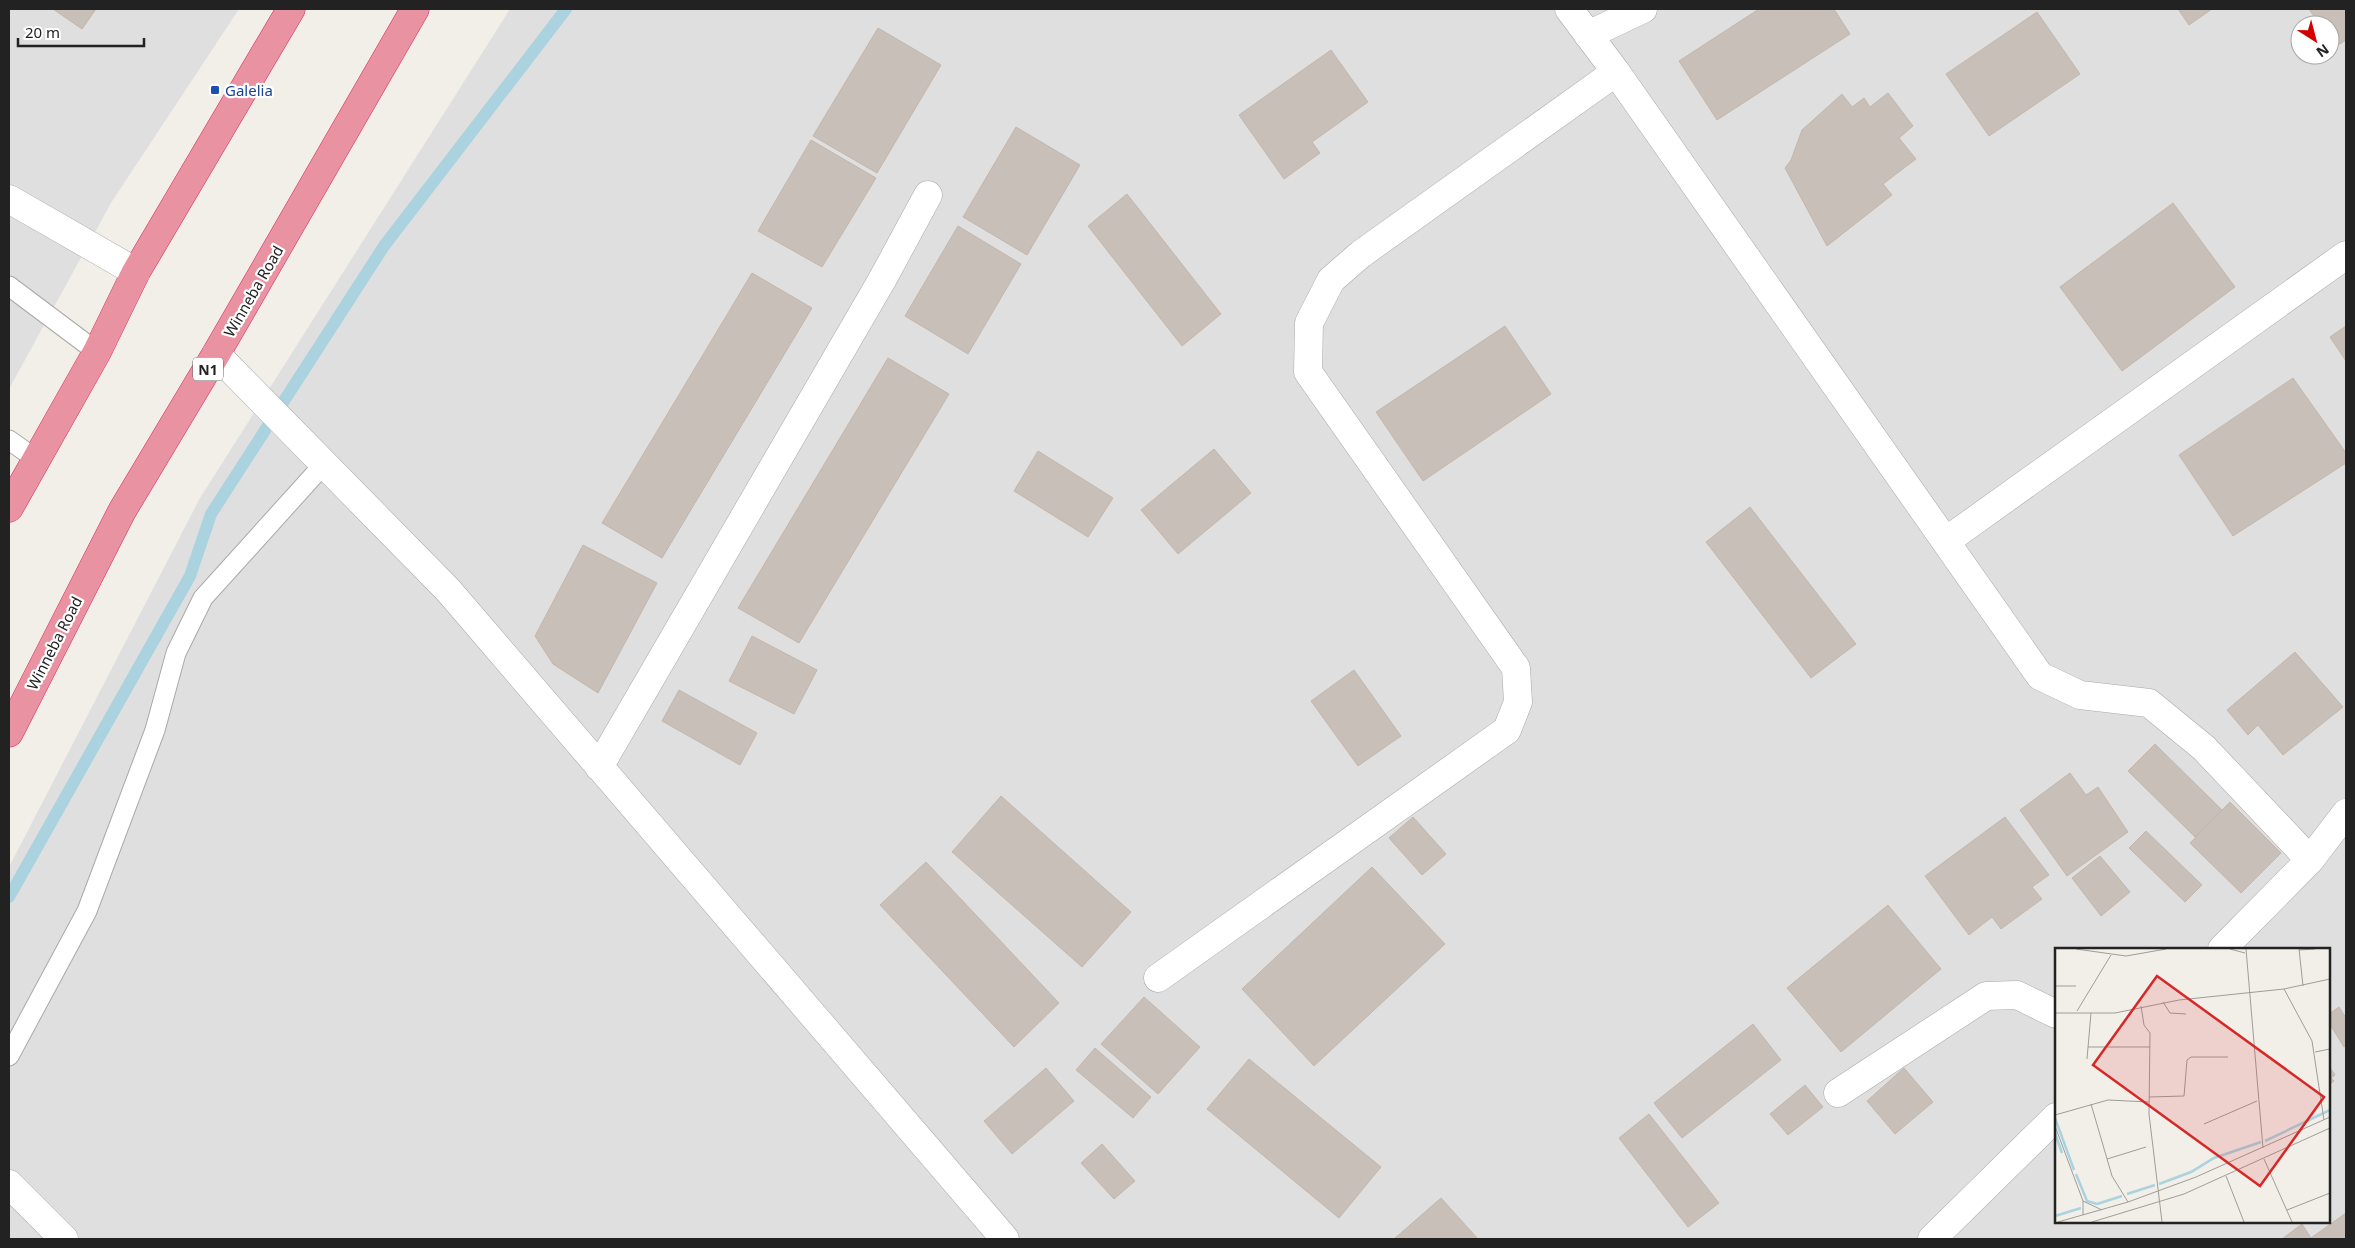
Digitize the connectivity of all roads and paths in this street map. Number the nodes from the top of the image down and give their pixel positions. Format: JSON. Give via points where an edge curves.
{"nodes":[{"id":1,"x":291,"y":9,"type":"edge"},
{"id":2,"x":414,"y":9,"type":"edge"},
{"id":3,"x":1569,"y":9,"type":"edge"},
{"id":4,"x":1643,"y":9,"type":"edge"},
{"id":5,"x":1588,"y":35,"type":"junction"},
{"id":6,"x":1616,"y":72,"type":"junction"},
{"id":7,"x":928,"y":194,"type":"dead end"},
{"id":8,"x":9,"y":200,"type":"edge"},
{"id":9,"x":2346,"y":255,"type":"edge"},
{"id":10,"x":136,"y":272,"type":"junction"},
{"id":11,"x":9,"y":286,"type":"edge"},
{"id":12,"x":97,"y":352,"type":"junction"},
{"id":13,"x":216,"y":354,"type":"junction"},
{"id":14,"x":9,"y":440,"type":"edge"},
{"id":15,"x":36,"y":459,"type":"junction"},
{"id":16,"x":324,"y":464,"type":"junction"},
{"id":17,"x":9,"y":508,"type":"edge"},
{"id":18,"x":1946,"y":541,"type":"junction"},
{"id":19,"x":9,"y":733,"type":"edge"},
{"id":20,"x":599,"y":767,"type":"junction"},
{"id":21,"x":2346,"y":813,"type":"edge"},
{"id":22,"x":2310,"y":860,"type":"junction"},
{"id":23,"x":2223,"y":948,"type":"edge"},
{"id":24,"x":1158,"y":978,"type":"dead end"},
{"id":25,"x":2055,"y":1013,"type":"edge"},
{"id":26,"x":9,"y":1056,"type":"edge"},
{"id":27,"x":1838,"y":1093,"type":"dead end"},
{"id":28,"x":2055,"y":1118,"type":"edge"},
{"id":29,"x":9,"y":1184,"type":"edge"},
{"id":30,"x":64,"y":1239,"type":"edge"},
{"id":31,"x":1005,"y":1239,"type":"edge"},
{"id":32,"x":1932,"y":1239,"type":"edge"}],
"edges":[{"from":1,"to":10,"type":"highway"},
{"from":2,"to":13,"type":"highway","name":"Winneba Road","number":"N1"},
{"from":3,"to":5,"type":"street"},
{"from":4,"to":5,"type":"street"},
{"from":5,"to":6,"type":"street"},
{"from":6,"to":18,"type":"street"},
{"from":6,"to":24,"type":"street","via":[[1361,254],[1331,280],[1309,323],[1308,372],[1516,668],[1518,702],[1507,730]]},
{"from":7,"to":20,"type":"street","via":[[882,280]]},
{"from":8,"to":10,"type":"street"},
{"from":9,"to":18,"type":"street"},
{"from":10,"to":12,"type":"highway"},
{"from":11,"to":12,"type":"lane"},
{"from":12,"to":15,"type":"highway"},
{"from":13,"to":16,"type":"street"},
{"from":13,"to":19,"type":"highway","name":"Winneba Road","number":"N1","via":[[122,510]]},
{"from":14,"to":15,"type":"lane"},
{"from":15,"to":17,"type":"highway"},
{"from":16,"to":20,"type":"street","via":[[448,590]]},
{"from":16,"to":26,"type":"lane","via":[[203,598],[176,652],[155,730],[87,911]]},
{"from":18,"to":22,"type":"street","via":[[2040,676],[2080,695],[2149,704],[2204,748]]},
{"from":20,"to":31,"type":"street"},
{"from":21,"to":22,"type":"street"},
{"from":22,"to":23,"type":"street"},
{"from":25,"to":27,"type":"street","via":[[2017,994],[1986,996]]},
{"from":28,"to":32,"type":"street"},
{"from":29,"to":30,"type":"street"}]}
